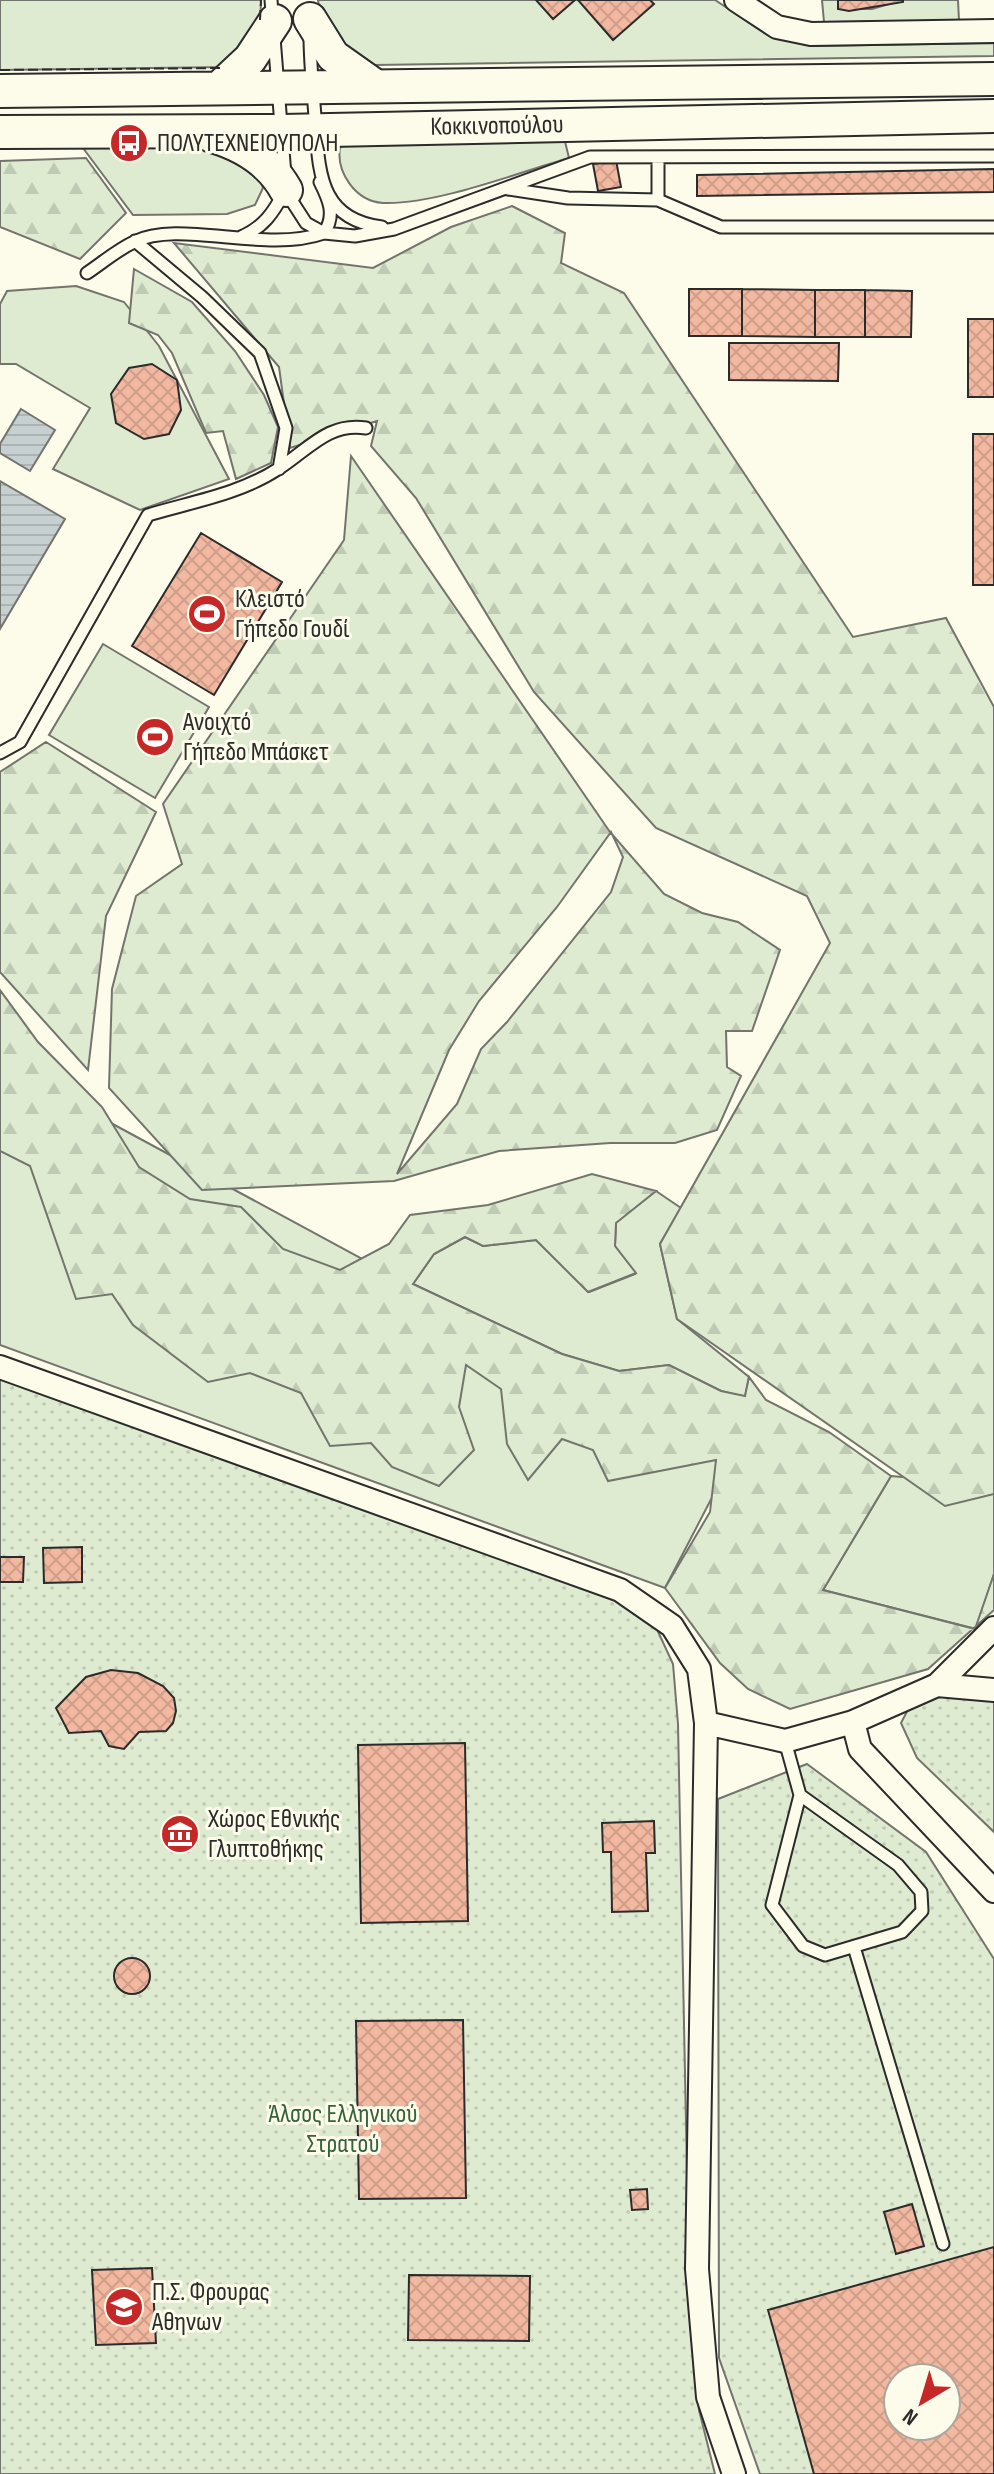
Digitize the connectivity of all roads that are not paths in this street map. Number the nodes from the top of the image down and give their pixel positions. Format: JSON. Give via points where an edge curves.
{"nodes":[{"id":1,"x":736,"y":0,"type":"edge"},
{"id":2,"x":273,"y":10,"type":"edge"},
{"id":3,"x":309,"y":14,"type":"joint"},
{"id":4,"x":994,"y":31,"type":"edge"},
{"id":5,"x":994,"y":79,"type":"edge"},
{"id":6,"x":374,"y":85,"type":"junction"},
{"id":7,"x":295,"y":86,"type":"junction"},
{"id":8,"x":219,"y":88,"type":"junction"},
{"id":9,"x":0,"y":91,"type":"edge"},
{"id":10,"x":994,"y":116,"type":"edge"},
{"id":11,"x":316,"y":130,"type":"junction"},
{"id":12,"x":198,"y":131,"type":"junction"},
{"id":13,"x":282,"y":131,"type":"junction"},
{"id":14,"x":0,"y":132,"type":"edge"},
{"id":15,"x":994,"y":156,"type":"edge"},
{"id":16,"x":658,"y":158,"type":"junction"},
{"id":17,"x":320,"y":182,"type":"junction"},
{"id":18,"x":508,"y":189,"type":"junction"},
{"id":19,"x":286,"y":190,"type":"junction"},
{"id":20,"x":658,"y":200,"type":"junction"},
{"id":21,"x":994,"y":227,"type":"edge"},
{"id":22,"x":394,"y":229,"type":"junction"},
{"id":23,"x":324,"y":233,"type":"junction"},
{"id":24,"x":236,"y":239,"type":"junction"},
{"id":25,"x":135,"y":241,"type":"junction"},
{"id":26,"x":87,"y":273,"type":"dead end"},
{"id":27,"x":366,"y":428,"type":"dead end"},
{"id":28,"x":279,"y":469,"type":"junction"},
{"id":29,"x":0,"y":753,"type":"edge"},
{"id":30,"x":0,"y":1367,"type":"edge"},
{"id":31,"x":994,"y":1628,"type":"edge"},
{"id":32,"x":937,"y":1685,"type":"junction"},
{"id":33,"x":994,"y":1690,"type":"edge"},
{"id":34,"x":853,"y":1722,"type":"junction"},
{"id":35,"x":706,"y":1723,"type":"junction"},
{"id":36,"x":785,"y":1741,"type":"junction"},
{"id":37,"x":800,"y":1795,"type":"junction"},
{"id":38,"x":994,"y":1891,"type":"edge"},
{"id":39,"x":854,"y":1947,"type":"junction"},
{"id":40,"x":943,"y":2244,"type":"dead end"},
{"id":41,"x":734,"y":2474,"type":"edge"}],
"edges":[{"from":1,"to":4,"type":"street","via":[[777,27],[811,34]]},
{"from":2,"to":7,"type":"lane"},
{"from":2,"to":8,"type":"main road","via":[[250,59]]},
{"from":3,"to":6,"type":"main road","via":[[333,56]]},
{"from":3,"to":7,"type":"lane"},
{"from":5,"to":6,"type":"main road","name":"Κοκκινοπούλου"},
{"from":6,"to":7,"type":"main road","name":"Κοκκινοπούλου"},
{"from":7,"to":8,"type":"main road","name":"Κοκκινοπούλου"},
{"from":7,"to":11,"type":"lane"},
{"from":7,"to":13,"type":"lane"},
{"from":8,"to":9,"type":"main road","name":"Κοκκινοπούλου"},
{"from":10,"to":11,"type":"main road","name":"Κοκκινοπούλου"},
{"from":11,"to":13,"type":"main road","name":"Κοκκινοπούλου"},
{"from":11,"to":17,"type":"lane"},
{"from":12,"to":13,"type":"main road","name":"Κοκκινοπούλου"},
{"from":12,"to":14,"type":"main road","name":"Κοκκινοπούλου"},
{"from":12,"to":19,"type":"main road","via":[[235,143],[263,161]]},
{"from":13,"to":19,"type":"lane"},
{"from":15,"to":16,"type":"lane"},
{"from":16,"to":18,"type":"lane","via":[[590,157]]},
{"from":16,"to":20,"type":"lane"},
{"from":17,"to":22,"type":"lane","via":[[333,203],[353,219]]},
{"from":17,"to":23,"type":"lane","via":[[331,205],[331,223]]},
{"from":18,"to":20,"type":"lane","via":[[568,198]]},
{"from":18,"to":22,"type":"lane"},
{"from":19,"to":23,"type":"lane","via":[[306,223]]},
{"from":19,"to":24,"type":"lane","via":[[272,216]]},
{"from":20,"to":21,"type":"lane","via":[[721,227]]},
{"from":22,"to":23,"type":"lane","via":[[355,236]]},
{"from":23,"to":24,"type":"lane","via":[[281,242]]},
{"from":24,"to":25,"type":"lane","via":[[171,234]]},
{"from":25,"to":26,"type":"lane"},
{"from":25,"to":28,"type":"lane","via":[[260,353],[286,428]]},
{"from":27,"to":28,"type":"lane","via":[[347,425],[323,436]]},
{"from":28,"to":29,"type":"lane","via":[[254,484],[148,515],[20,742]]},
{"from":30,"to":35,"type":"street","via":[[620,1590],[672,1626],[699,1669]]},
{"from":31,"to":32,"type":"street"},
{"from":32,"to":33,"type":"street"},
{"from":32,"to":34,"type":"street"},
{"from":34,"to":36,"type":"street"},
{"from":34,"to":38,"type":"street","via":[[860,1749]]},
{"from":35,"to":36,"type":"street"},
{"from":35,"to":41,"type":"street","via":[[697,2269],[708,2397]]},
{"from":36,"to":37,"type":"lane"},
{"from":37,"to":39,"type":"lane","via":[[772,1905],[803,1946],[825,1955]]},
{"from":37,"to":39,"type":"lane","via":[[898,1865],[921,1892],[922,1911],[902,1932]]},
{"from":39,"to":40,"type":"lane"}]}
